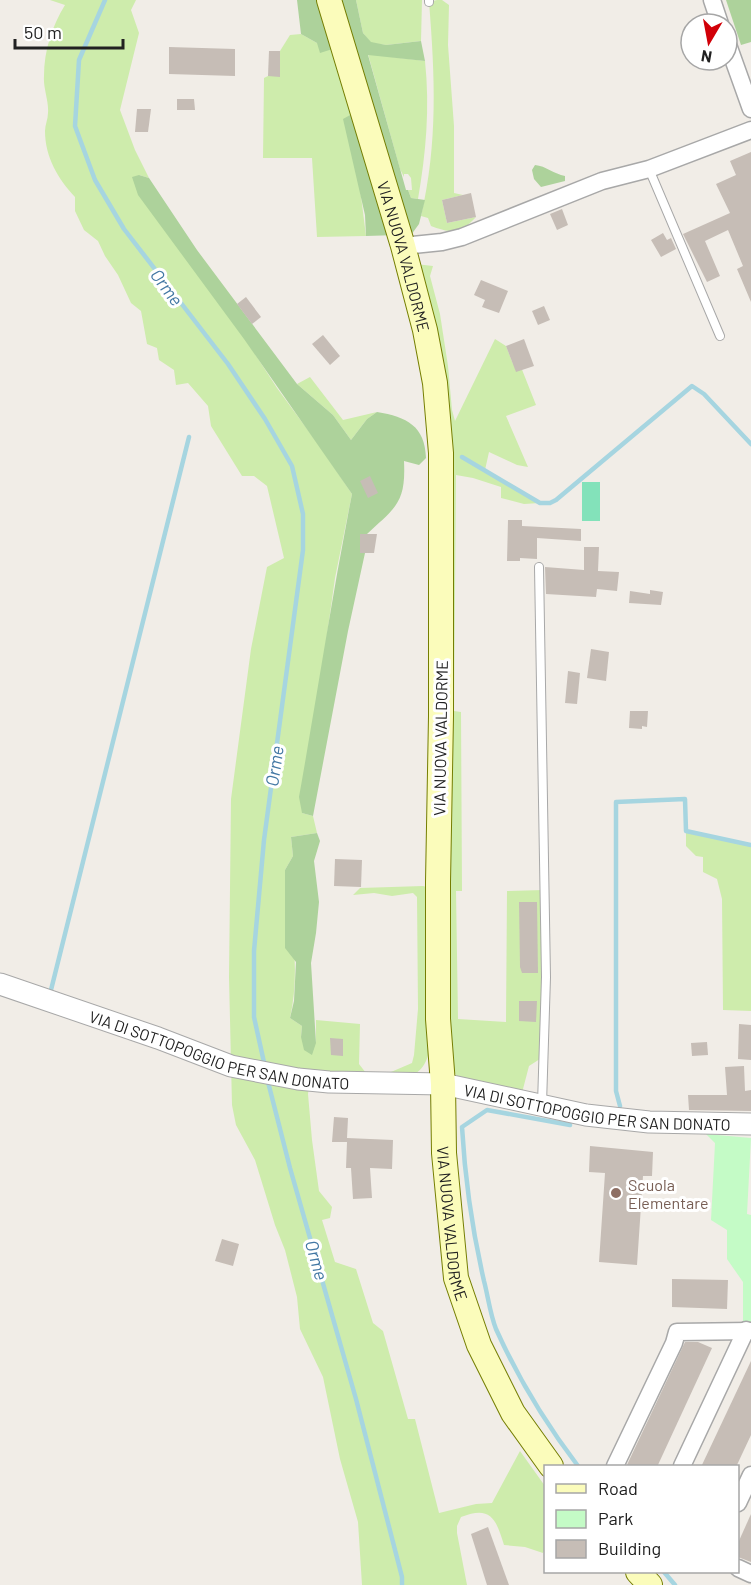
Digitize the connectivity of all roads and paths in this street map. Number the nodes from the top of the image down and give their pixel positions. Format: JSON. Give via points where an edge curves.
{"nodes":[{"id":1,"x":329,"y":0,"type":"edge"},
{"id":2,"x":738,"y":72,"type":"edge"},
{"id":3,"x":751,"y":109,"type":"edge"},
{"id":4,"x":751,"y":130,"type":"edge"},
{"id":5,"x":649,"y":169,"type":"junction"},
{"id":6,"x":403,"y":246,"type":"junction"},
{"id":7,"x":720,"y":336,"type":"dead end"},
{"id":8,"x":539,"y":567,"type":"dead end"},
{"id":9,"x":0,"y":984,"type":"edge"},
{"id":10,"x":443,"y":1084,"type":"junction"},
{"id":11,"x":542,"y":1105,"type":"junction"},
{"id":12,"x":751,"y":1124,"type":"edge"},
{"id":13,"x":749,"y":1331,"type":"edge"},
{"id":14,"x":550,"y":1465,"type":"edge"},
{"id":15,"x":616,"y":1465,"type":"edge"},
{"id":16,"x":683,"y":1465,"type":"edge"},
{"id":17,"x":751,"y":1475,"type":"edge"},
{"id":18,"x":739,"y":1501,"type":"edge"},
{"id":19,"x":639,"y":1573,"type":"edge"},
{"id":20,"x":650,"y":1585,"type":"edge"}],
"edges":[{"from":1,"to":6,"type":"main road","name":"VIA NUOVA VALDORME"},
{"from":2,"to":3,"type":"street"},
{"from":4,"to":5,"type":"street"},
{"from":5,"to":6,"type":"street","via":[[602,181],[462,237]]},
{"from":5,"to":7,"type":"lane"},
{"from":6,"to":10,"type":"main road","name":"VIA NUOVA VALDORME","via":[[435,383],[441,453],[438,999]]},
{"from":8,"to":11,"type":"lane","via":[[546,977]]},
{"from":9,"to":10,"type":"street","name":"VIA DI SOTTOPOGGIO PER SAN DONATO","via":[[231,1066],[329,1082]]},
{"from":10,"to":11,"type":"street","name":"VIA DI SOTTOPOGGIO PER SAN DONATO"},
{"from":10,"to":14,"type":"main road","name":"VIA NUOVA VALDORME","via":[[444,1154],[456,1278],[479,1345],[513,1413]]},
{"from":11,"to":12,"type":"street","name":"VIA DI SOTTOPOGGIO PER SAN DONATO","via":[[649,1122]]},
{"from":13,"to":15,"type":"street","via":[[677,1332]]},
{"from":13,"to":16,"type":"street"},
{"from":17,"to":18,"type":"street"},
{"from":19,"to":20,"type":"main road"}]}
